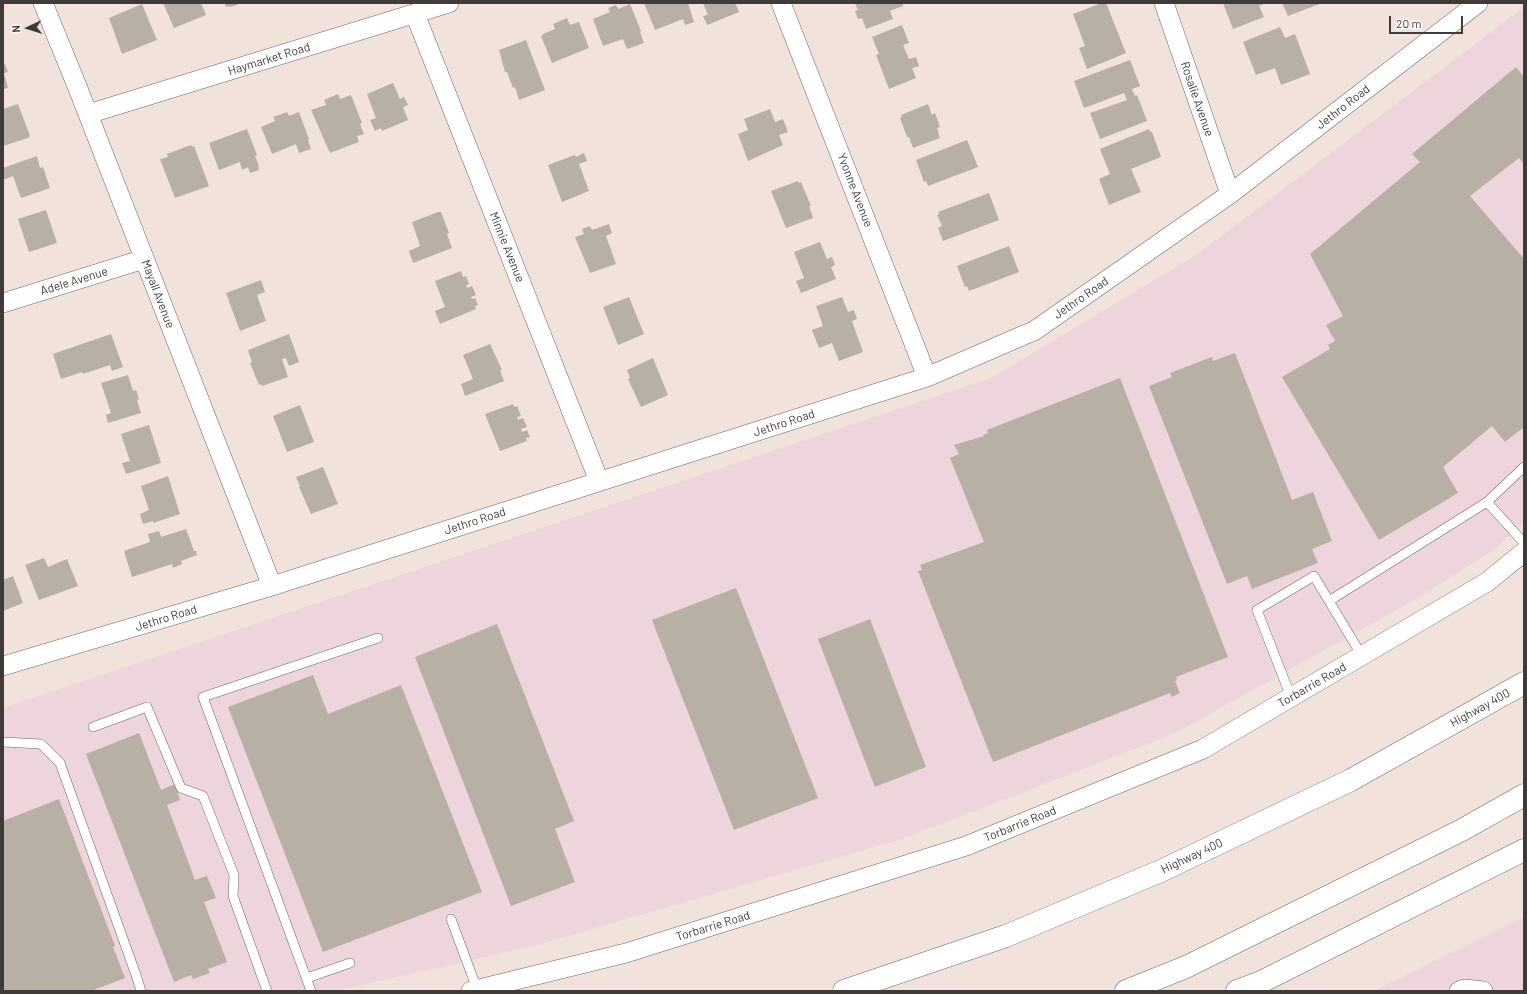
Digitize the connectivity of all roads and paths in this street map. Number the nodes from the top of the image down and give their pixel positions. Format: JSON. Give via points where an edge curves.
{"nodes":[{"id":1,"x":43,"y":3,"type":"edge"},
{"id":2,"x":449,"y":3,"type":"edge"},
{"id":3,"x":781,"y":3,"type":"edge"},
{"id":4,"x":1164,"y":3,"type":"edge"},
{"id":5,"x":1478,"y":3,"type":"edge"},
{"id":6,"x":415,"y":14,"type":"junction"},
{"id":7,"x":88,"y":114,"type":"junction"},
{"id":8,"x":1230,"y":194,"type":"junction"},
{"id":9,"x":144,"y":258,"type":"junction"},
{"id":10,"x":3,"y":303,"type":"edge"},
{"id":11,"x":927,"y":377,"type":"junction"},
{"id":12,"x":1524,"y":467,"type":"edge"},
{"id":13,"x":599,"y":481,"type":"junction"},
{"id":14,"x":1487,"y":502,"type":"junction"},
{"id":15,"x":1524,"y":544,"type":"edge"},
{"id":16,"x":1524,"y":552,"type":"edge"},
{"id":17,"x":272,"y":586,"type":"junction"},
{"id":18,"x":1329,"y":601,"type":"junction"},
{"id":19,"x":378,"y":638,"type":"dead end"},
{"id":20,"x":1362,"y":656,"type":"junction"},
{"id":21,"x":3,"y":666,"type":"edge"},
{"id":22,"x":1524,"y":683,"type":"edge"},
{"id":23,"x":1290,"y":697,"type":"junction"},
{"id":24,"x":93,"y":727,"type":"dead end"},
{"id":25,"x":3,"y":742,"type":"edge"},
{"id":26,"x":1524,"y":795,"type":"edge"},
{"id":27,"x":1524,"y":850,"type":"edge"},
{"id":28,"x":451,"y":919,"type":"dead end"},
{"id":29,"x":350,"y":963,"type":"dead end"},
{"id":30,"x":307,"y":978,"type":"junction"},
{"id":31,"x":474,"y":990,"type":"edge"},
{"id":32,"x":141,"y":991,"type":"edge"},
{"id":33,"x":266,"y":991,"type":"edge"},
{"id":34,"x":311,"y":991,"type":"edge"},
{"id":35,"x":844,"y":991,"type":"edge"},
{"id":36,"x":1126,"y":991,"type":"edge"},
{"id":37,"x":1237,"y":991,"type":"edge"},
{"id":38,"x":1459,"y":991,"type":"edge"},
{"id":39,"x":1483,"y":991,"type":"edge"}],
"edges":[{"from":1,"to":7,"type":"street","name":"Mayall Avenue"},
{"from":2,"to":6,"type":"street","name":"Haymarket Road"},
{"from":3,"to":11,"type":"street","name":"Yvonne Avenue"},
{"from":4,"to":8,"type":"street","name":"Rosalie Avenue"},
{"from":5,"to":8,"type":"street","name":"Jethro Road"},
{"from":6,"to":7,"type":"street","name":"Haymarket Road"},
{"from":6,"to":13,"type":"street","name":"Minnie Avenue"},
{"from":7,"to":9,"type":"street","name":"Mayall Avenue"},
{"from":8,"to":11,"type":"street","name":"Jethro Road","via":[[1034,331]]},
{"from":9,"to":10,"type":"street","name":"Adele Avenue"},
{"from":9,"to":17,"type":"street","name":"Mayall Avenue"},
{"from":11,"to":13,"type":"street","name":"Jethro Road"},
{"from":12,"to":14,"type":"lane"},
{"from":13,"to":17,"type":"street","name":"Jethro Road"},
{"from":14,"to":15,"type":"lane"},
{"from":14,"to":18,"type":"lane"},
{"from":16,"to":20,"type":"street","name":"Torbarrie Road","via":[[1487,582]]},
{"from":17,"to":21,"type":"street","name":"Jethro Road"},
{"from":18,"to":20,"type":"lane"},
{"from":18,"to":23,"type":"lane","via":[[1314,576],[1257,610]]},
{"from":19,"to":30,"type":"lane","via":[[203,697]]},
{"from":20,"to":23,"type":"street","name":"Torbarrie Road"},
{"from":22,"to":35,"type":"highway","name":"Highway 400","via":[[1350,780],[1163,870],[1006,936]]},
{"from":23,"to":31,"type":"street","name":"Torbarrie Road","via":[[1203,749],[966,846],[626,953]]},
{"from":24,"to":33,"type":"lane","via":[[147,707],[181,788],[203,796],[234,875],[233,896]]},
{"from":25,"to":32,"type":"lane","via":[[41,744],[60,763]]},
{"from":26,"to":36,"type":"highway","via":[[1462,830],[1186,967]]},
{"from":27,"to":37,"type":"highway","via":[[1261,982]]},
{"from":28,"to":31,"type":"lane"},
{"from":29,"to":30,"type":"lane"},
{"from":30,"to":34,"type":"lane"},
{"from":38,"to":39,"type":"street"}]}
